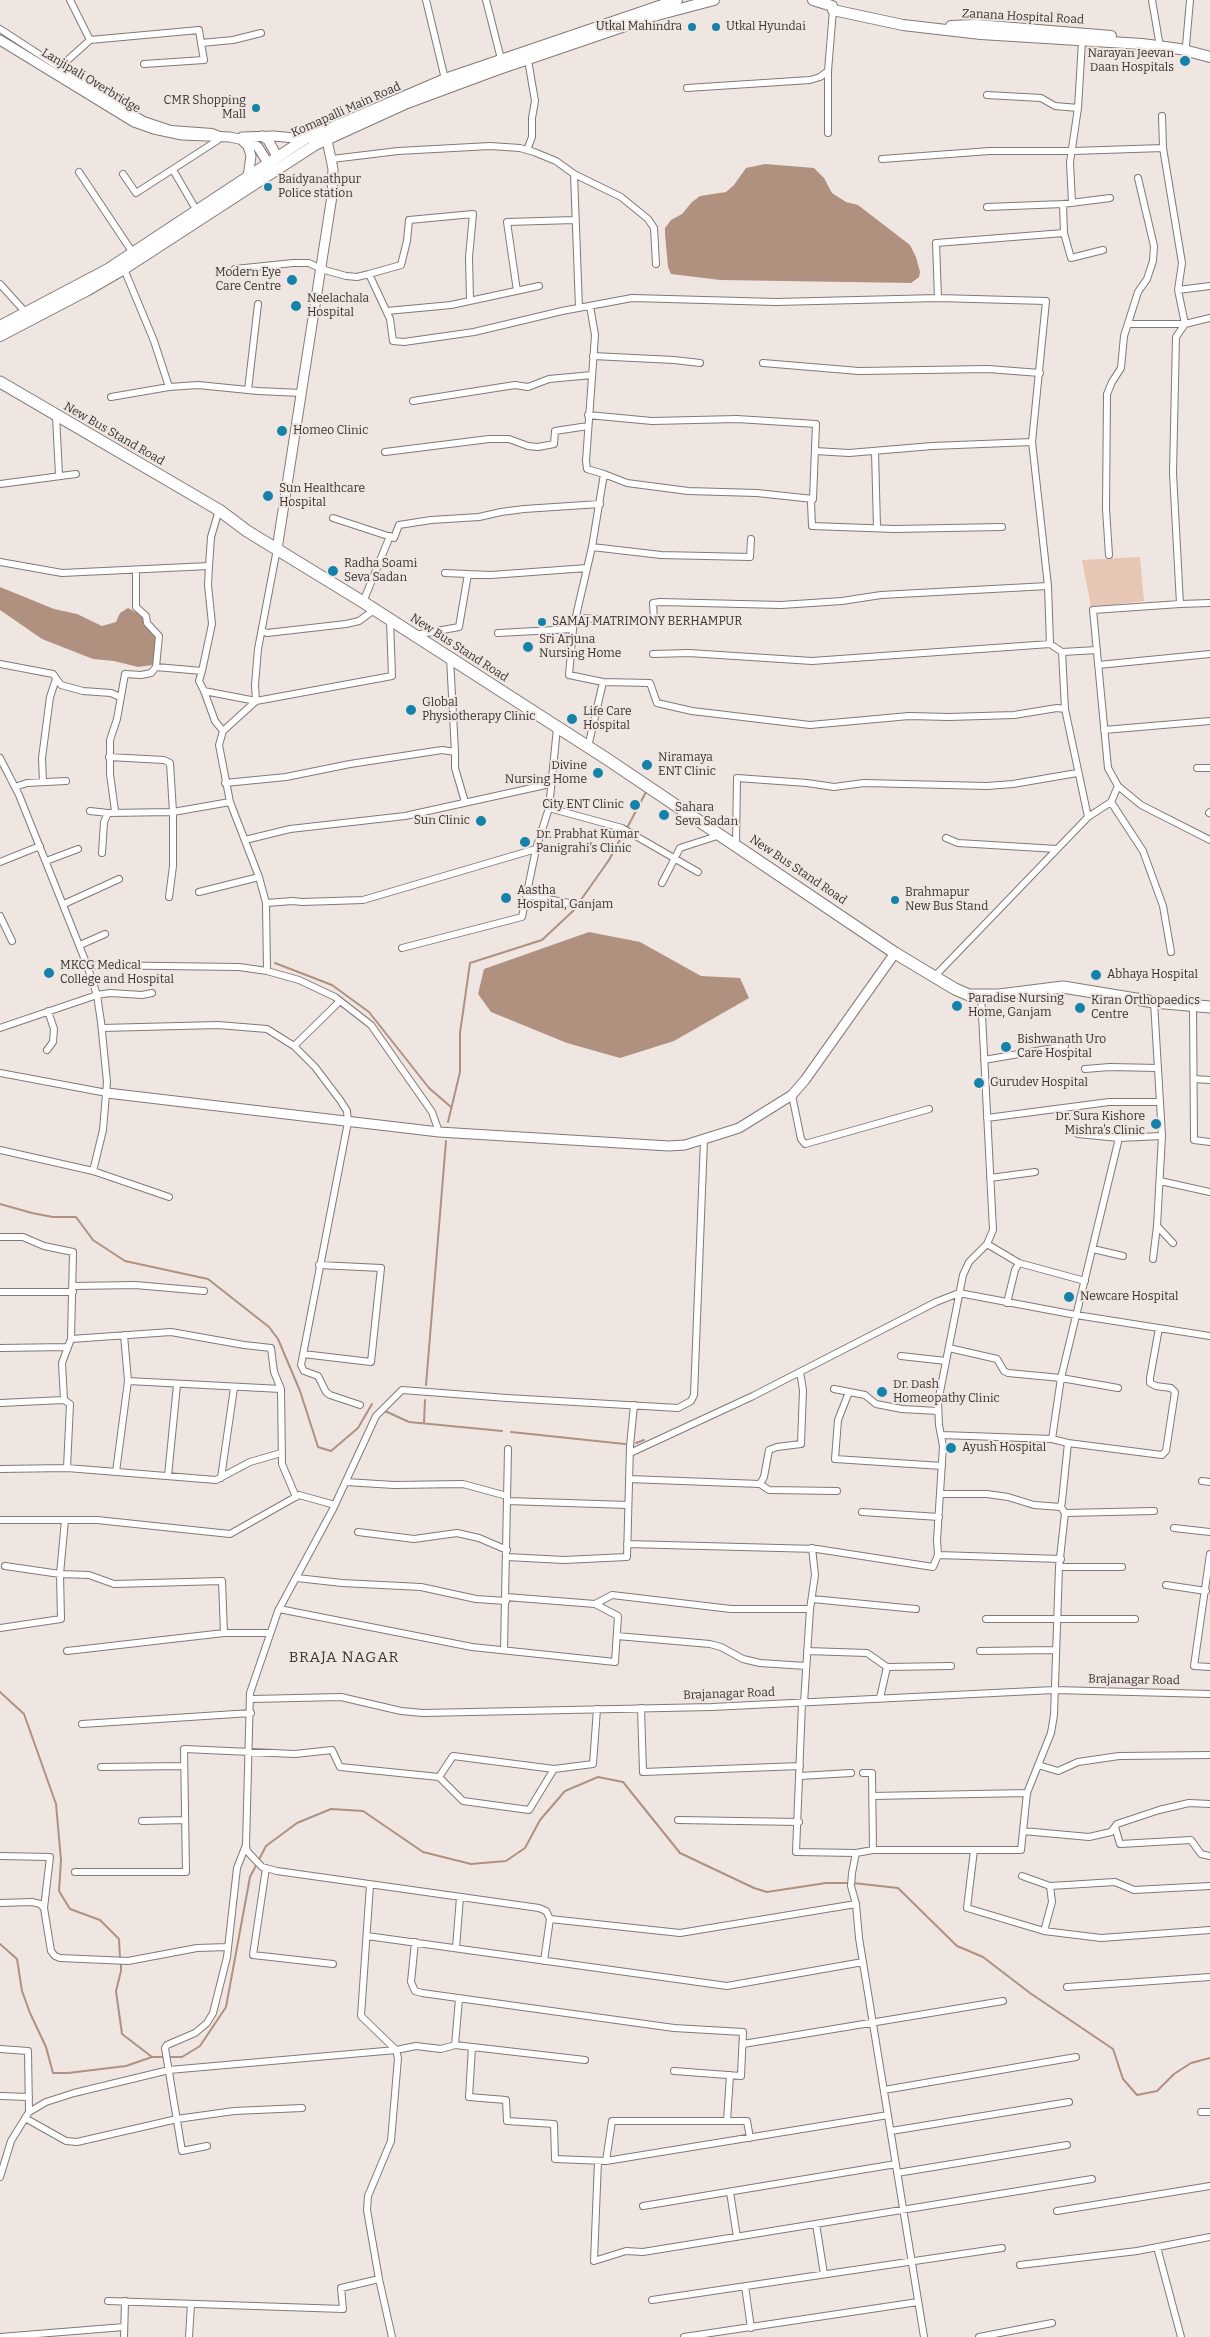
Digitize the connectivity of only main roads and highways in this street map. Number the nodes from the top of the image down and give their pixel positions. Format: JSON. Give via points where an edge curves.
{"nodes":[{"id":1,"x":677,"y":0,"type":"edge"},
{"id":2,"x":714,"y":0,"type":"edge"},
{"id":3,"x":813,"y":0,"type":"edge"},
{"id":4,"x":666,"y":2,"type":"edge"},
{"id":5,"x":832,"y":4,"type":"edge"},
{"id":6,"x":1210,"y":56,"type":"edge"},
{"id":7,"x":271,"y":167,"type":"junction"},
{"id":8,"x":29,"y":316,"type":"junction"},
{"id":9,"x":0,"y":326,"type":"edge"},
{"id":10,"x":0,"y":336,"type":"edge"},
{"id":11,"x":0,"y":382,"type":"edge"},
{"id":12,"x":1210,"y":1007,"type":"edge"}],
"edges":[{"from":1,"to":4,"type":"main road","name":"Komapalli Main Road"},
{"from":2,"to":7,"type":"main road","via":[[657,15],[407,103]]},
{"from":3,"to":5,"type":"main road"},
{"from":4,"to":7,"type":"main road","name":"Komapalli Main Road","via":[[446,79],[305,139],[277,156]]},
{"from":5,"to":6,"type":"main road","via":[[903,26],[1142,44]]},
{"from":5,"to":6,"type":"main road","name":"Zanana Hospital Road","via":[[903,22],[1159,41],[1186,46]]},
{"from":7,"to":8,"type":"main road","name":"Komapalli Main Road","via":[[248,177],[91,280]]},
{"from":7,"to":8,"type":"main road","via":[[124,269]]},
{"from":8,"to":9,"type":"main road"},
{"from":8,"to":10,"type":"main road"},
{"from":11,"to":12,"type":"highway","name":"New Bus Stand Road","via":[[219,510],[247,531],[588,747],[895,953],[955,989],[969,995],[981,995],[1063,988]]}]}
